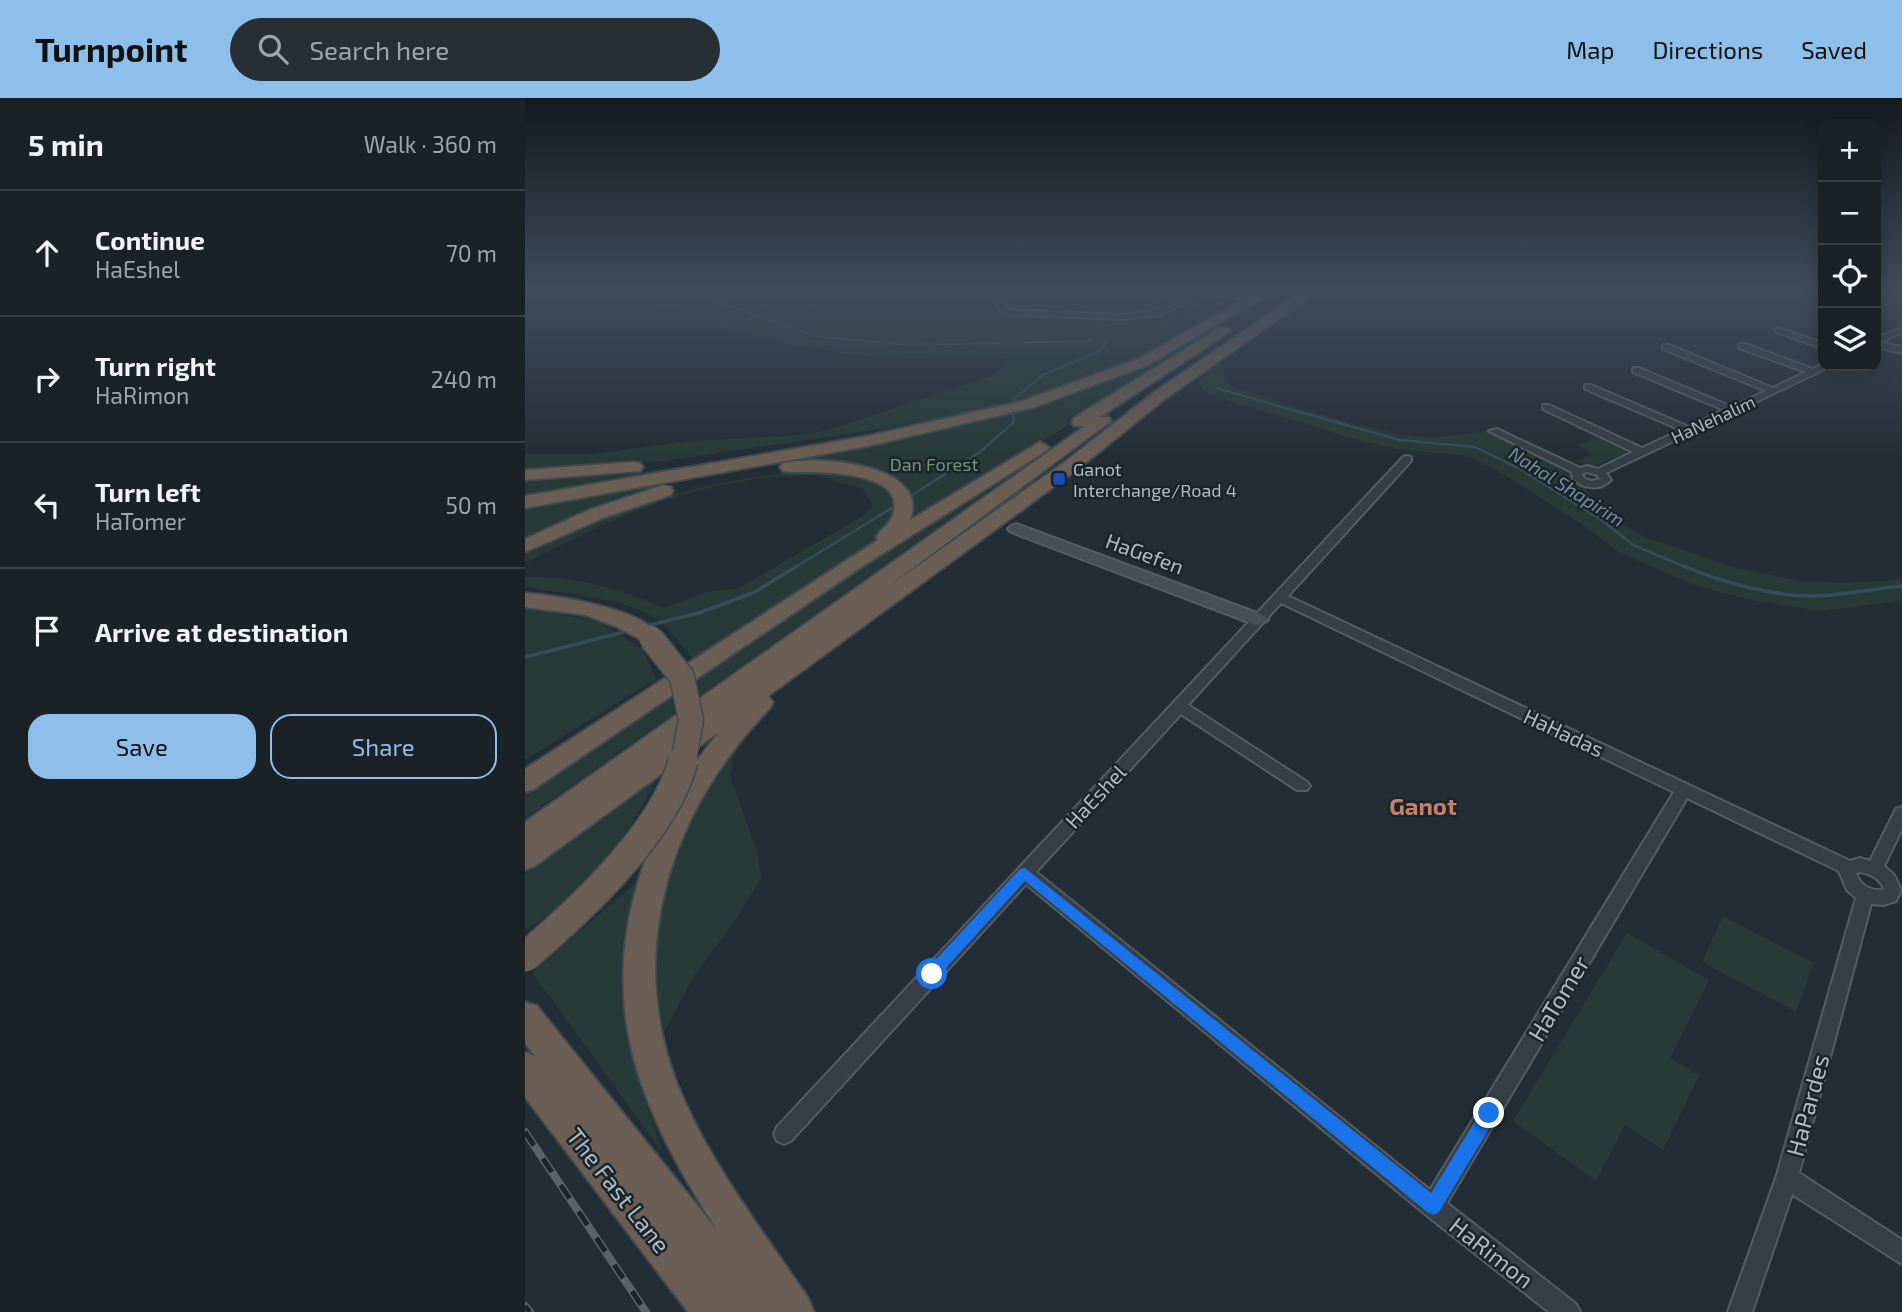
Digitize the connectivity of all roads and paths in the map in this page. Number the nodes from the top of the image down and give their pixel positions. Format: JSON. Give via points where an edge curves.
{"nodes":[{"id":1,"x":1176,"y":346,"type":"edge"},
{"id":2,"x":1191,"y":346,"type":"edge"},
{"id":3,"x":1196,"y":346,"type":"edge"},
{"id":4,"x":1232,"y":346,"type":"edge"},
{"id":5,"x":1742,"y":346,"type":"dead end"},
{"id":6,"x":1885,"y":346,"type":"edge"},
{"id":7,"x":1666,"y":347,"type":"dead end"},
{"id":8,"x":1902,"y":350,"type":"edge"},
{"id":9,"x":1636,"y":370,"type":"dead end"},
{"id":10,"x":1818,"y":370,"type":"edge"},
{"id":11,"x":1813,"y":372,"type":"junction"},
{"id":12,"x":1588,"y":387,"type":"dead end"},
{"id":13,"x":1774,"y":391,"type":"junction"},
{"id":14,"x":1028,"y":404,"type":"junction"},
{"id":15,"x":1546,"y":407,"type":"dead end"},
{"id":16,"x":1732,"y":410,"type":"junction"},
{"id":17,"x":1688,"y":430,"type":"junction"},
{"id":18,"x":1494,"y":431,"type":"dead end"},
{"id":19,"x":1641,"y":453,"type":"junction"},
{"id":20,"x":1407,"y":459,"type":"dead end"},
{"id":21,"x":525,"y":475,"type":"edge"},
{"id":22,"x":525,"y":502,"type":"edge"},
{"id":23,"x":1010,"y":508,"type":"junction"},
{"id":24,"x":1016,"y":529,"type":"junction"},
{"id":25,"x":974,"y":535,"type":"junction"},
{"id":26,"x":525,"y":546,"type":"edge"},
{"id":27,"x":856,"y":562,"type":"junction"},
{"id":28,"x":899,"y":588,"type":"junction"},
{"id":29,"x":1279,"y":597,"type":"junction"},
{"id":30,"x":525,"y":600,"type":"edge"},
{"id":31,"x":1259,"y":620,"type":"junction"},
{"id":32,"x":1179,"y":706,"type":"junction"},
{"id":33,"x":525,"y":782,"type":"edge"},
{"id":34,"x":1302,"y":786,"type":"dead end"},
{"id":35,"x":1684,"y":789,"type":"junction"},
{"id":36,"x":1902,"y":813,"type":"edge"},
{"id":37,"x":525,"y":837,"type":"edge"},
{"id":38,"x":525,"y":858,"type":"edge"},
{"id":39,"x":1849,"y":868,"type":"junction"},
{"id":40,"x":1875,"y":868,"type":"junction"},
{"id":41,"x":1025,"y":873,"type":"junction"},
{"id":42,"x":1865,"y":895,"type":"junction"},
{"id":43,"x":525,"y":957,"type":"edge"},
{"id":44,"x":525,"y":1017,"type":"edge"},
{"id":45,"x":525,"y":1069,"type":"edge"},
{"id":46,"x":784,"y":1134,"type":"dead end"},
{"id":47,"x":1787,"y":1178,"type":"junction"},
{"id":48,"x":1433,"y":1206,"type":"junction"},
{"id":49,"x":1902,"y":1253,"type":"edge"},
{"id":50,"x":713,"y":1312,"type":"edge"},
{"id":51,"x":757,"y":1312,"type":"edge"},
{"id":52,"x":794,"y":1312,"type":"edge"},
{"id":53,"x":1568,"y":1312,"type":"edge"},
{"id":54,"x":1740,"y":1312,"type":"edge"}],
"edges":[{"from":1,"to":14,"type":"highway"},
{"from":2,"to":27,"type":"highway"},
{"from":3,"to":37,"type":"highway"},
{"from":4,"to":23,"type":"highway"},
{"from":5,"to":11,"type":"street"},
{"from":6,"to":8,"type":"street"},
{"from":7,"to":13,"type":"street"},
{"from":9,"to":16,"type":"street"},
{"from":10,"to":11,"type":"street","name":"HaNehalim"},
{"from":11,"to":13,"type":"street","name":"HaNehalim"},
{"from":12,"to":17,"type":"street"},
{"from":13,"to":16,"type":"street","name":"HaNehalim"},
{"from":14,"to":21,"type":"highway","via":[[796,446],[647,466]]},
{"from":14,"to":22,"type":"highway","via":[[868,441]]},
{"from":15,"to":19,"type":"street"},
{"from":16,"to":17,"type":"street","name":"HaNehalim"},
{"from":17,"to":19,"type":"street","name":"HaNehalim"},
{"from":18,"to":19,"type":"street","name":"HaNehalim","via":[[1579,471],[1599,472]]},
{"from":20,"to":29,"type":"street","name":"HaEshel"},
{"from":23,"to":24,"type":"highway","via":[[1008,521]]},
{"from":23,"to":25,"type":"highway"},
{"from":24,"to":25,"type":"highway"},
{"from":24,"to":31,"type":"street","name":"HaGefen"},
{"from":25,"to":28,"type":"highway"},
{"from":26,"to":27,"type":"highway","via":[[596,514],[682,486],[760,469],[816,467],[872,474],[900,492],[901,521]]},
{"from":27,"to":33,"type":"highway"},
{"from":28,"to":38,"type":"highway"},
{"from":28,"to":52,"type":"highway","via":[[768,696],[723,746],[673,825],[650,885],[641,927],[638,1001],[656,1080],[708,1182]]},
{"from":29,"to":31,"type":"street","name":"HaEshel"},
{"from":29,"to":35,"type":"street","name":"HaHadas"},
{"from":30,"to":43,"type":"highway","bridge":true,"via":[[598,612],[651,638],[670,657],[685,688],[690,728],[676,780],[647,833],[586,903]]},
{"from":31,"to":32,"type":"street","name":"HaEshel"},
{"from":32,"to":34,"type":"street"},
{"from":32,"to":41,"type":"street","name":"HaEshel"},
{"from":35,"to":39,"type":"street","name":"HaHadas"},
{"from":35,"to":48,"type":"street","name":"HaTomer"},
{"from":36,"to":40,"type":"street"},
{"from":39,"to":40,"type":"street"},
{"from":39,"to":42,"type":"street","via":[[1851,884]]},
{"from":40,"to":42,"type":"street","via":[[1888,878],[1893,890],[1883,899]]},
{"from":41,"to":46,"type":"street","name":"HaEshel"},
{"from":41,"to":48,"type":"street","name":"HaRimon"},
{"from":42,"to":47,"type":"street","name":"HaPardes"},
{"from":44,"to":51,"type":"highway"},
{"from":45,"to":50,"type":"highway","name":"The Fast Lane"},
{"from":47,"to":49,"type":"street"},
{"from":47,"to":54,"type":"street","name":"HaPardes"},
{"from":48,"to":53,"type":"street","name":"HaRimon"}]}
